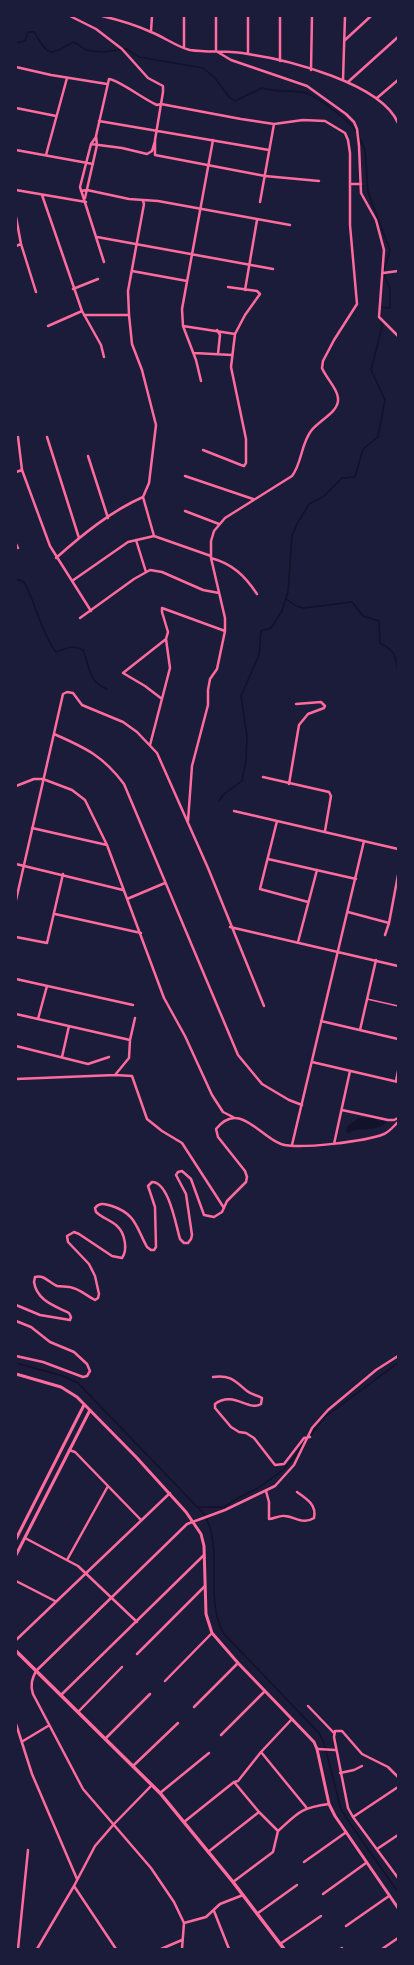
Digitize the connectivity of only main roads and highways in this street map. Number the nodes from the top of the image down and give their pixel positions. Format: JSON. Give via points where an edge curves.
{"nodes":[{"id":1,"x":16,"y":1651,"type":"edge"},
{"id":2,"x":284,"y":1949,"type":"edge"}],
"edges":[{"from":1,"to":2,"type":"main road","via":[[160,1793],[258,1913]]}]}
